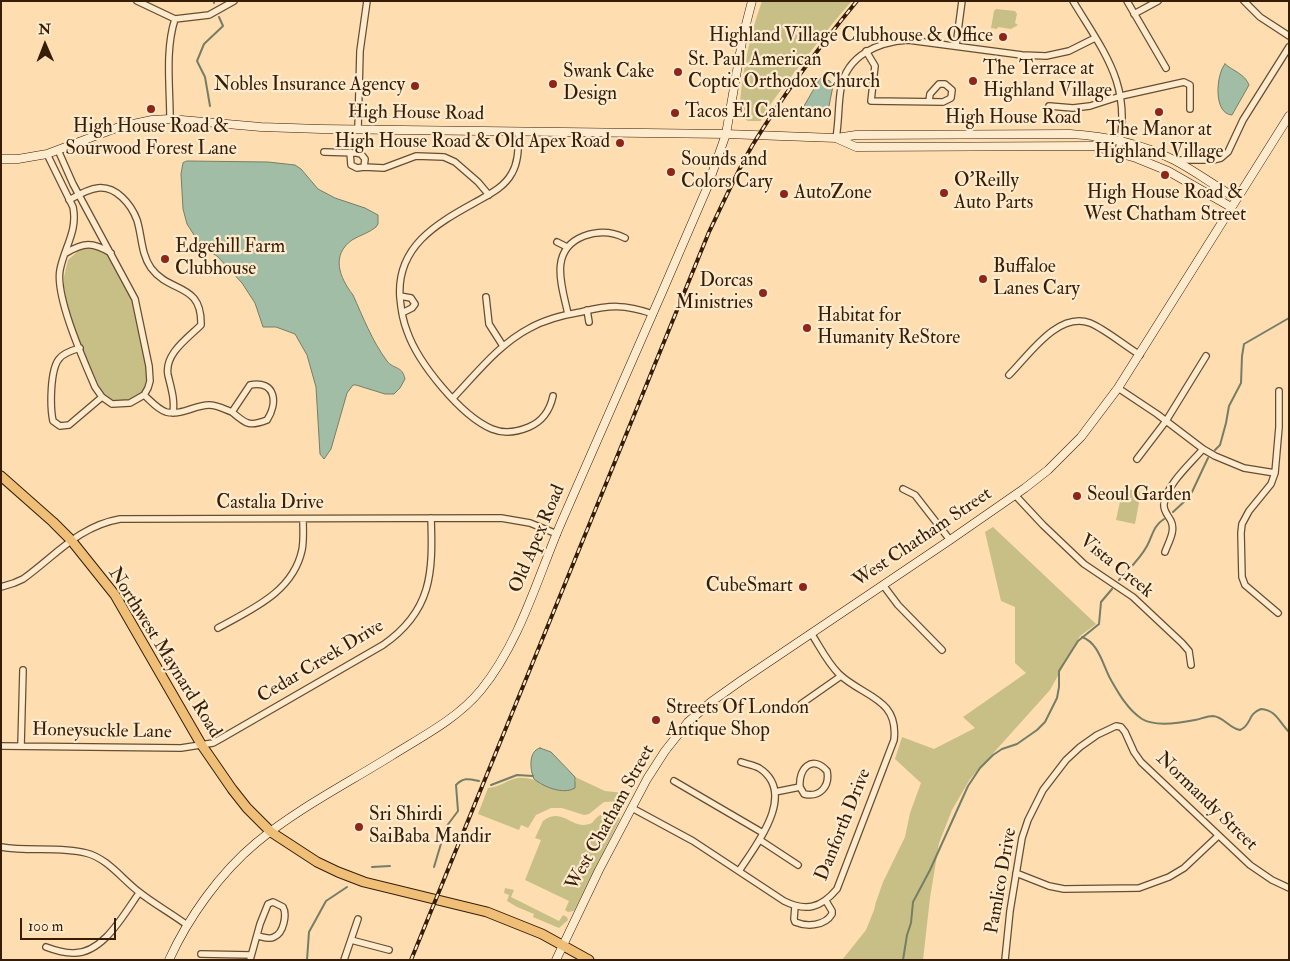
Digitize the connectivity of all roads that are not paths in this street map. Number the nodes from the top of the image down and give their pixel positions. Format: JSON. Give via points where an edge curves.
{"nodes":[{"id":1,"x":137,"y":1,"type":"edge"},
{"id":2,"x":234,"y":1,"type":"edge"},
{"id":3,"x":366,"y":1,"type":"edge"},
{"id":4,"x":752,"y":1,"type":"edge"},
{"id":5,"x":962,"y":1,"type":"edge"},
{"id":6,"x":1073,"y":1,"type":"edge"},
{"id":7,"x":1127,"y":1,"type":"edge"},
{"id":8,"x":1158,"y":1,"type":"edge"},
{"id":9,"x":1244,"y":1,"type":"edge"},
{"id":10,"x":1134,"y":14,"type":"junction"},
{"id":11,"x":175,"y":19,"type":"junction"},
{"id":12,"x":1289,"y":36,"type":"edge"},
{"id":13,"x":1095,"y":38,"type":"junction"},
{"id":14,"x":956,"y":46,"type":"junction"},
{"id":15,"x":1289,"y":47,"type":"edge"},
{"id":16,"x":866,"y":51,"type":"junction"},
{"id":17,"x":1166,"y":68,"type":"dead end"},
{"id":18,"x":1121,"y":96,"type":"junction"},
{"id":19,"x":928,"y":101,"type":"dead end"},
{"id":20,"x":1049,"y":106,"type":"dead end"},
{"id":21,"x":1190,"y":109,"type":"dead end"},
{"id":22,"x":1289,"y":116,"type":"edge"},
{"id":23,"x":170,"y":118,"type":"junction"},
{"id":24,"x":358,"y":129,"type":"junction"},
{"id":25,"x":519,"y":132,"type":"junction"},
{"id":26,"x":726,"y":134,"type":"junction"},
{"id":27,"x":836,"y":138,"type":"junction"},
{"id":28,"x":1121,"y":141,"type":"junction"},
{"id":29,"x":58,"y":150,"type":"junction"},
{"id":30,"x":324,"y":152,"type":"dead end"},
{"id":31,"x":350,"y":152,"type":"junction"},
{"id":32,"x":1118,"y":152,"type":"junction"},
{"id":33,"x":47,"y":154,"type":"junction"},
{"id":34,"x":1,"y":158,"type":"edge"},
{"id":35,"x":1174,"y":160,"type":"junction"},
{"id":36,"x":364,"y":166,"type":"junction"},
{"id":37,"x":79,"y":195,"type":"junction"},
{"id":38,"x":488,"y":195,"type":"junction"},
{"id":39,"x":1236,"y":198,"type":"junction"},
{"id":40,"x":69,"y":200,"type":"junction"},
{"id":41,"x":1231,"y":207,"type":"junction"},
{"id":42,"x":625,"y":238,"type":"dead end"},
{"id":43,"x":557,"y":242,"type":"dead end"},
{"id":44,"x":567,"y":247,"type":"junction"},
{"id":45,"x":66,"y":253,"type":"junction"},
{"id":46,"x":111,"y":253,"type":"junction"},
{"id":47,"x":400,"y":296,"type":"junction"},
{"id":48,"x":486,"y":297,"type":"dead end"},
{"id":49,"x":587,"y":310,"type":"junction"},
{"id":50,"x":402,"y":313,"type":"junction"},
{"id":51,"x":568,"y":314,"type":"junction"},
{"id":52,"x":653,"y":314,"type":"junction"},
{"id":53,"x":589,"y":322,"type":"dead end"},
{"id":54,"x":503,"y":346,"type":"junction"},
{"id":55,"x":80,"y":348,"type":"junction"},
{"id":56,"x":1140,"y":355,"type":"junction"},
{"id":57,"x":1206,"y":356,"type":"dead end"},
{"id":58,"x":1009,"y":375,"type":"dead end"},
{"id":59,"x":1118,"y":388,"type":"junction"},
{"id":60,"x":1278,"y":391,"type":"dead end"},
{"id":61,"x":144,"y":395,"type":"junction"},
{"id":62,"x":553,"y":396,"type":"dead end"},
{"id":63,"x":102,"y":397,"type":"junction"},
{"id":64,"x":453,"y":398,"type":"junction"},
{"id":65,"x":232,"y":412,"type":"junction"},
{"id":66,"x":173,"y":413,"type":"junction"},
{"id":67,"x":1166,"y":422,"type":"junction"},
{"id":68,"x":1203,"y":449,"type":"junction"},
{"id":69,"x":1137,"y":459,"type":"dead end"},
{"id":70,"x":1275,"y":473,"type":"junction"},
{"id":71,"x":1,"y":476,"type":"edge"},
{"id":72,"x":903,"y":489,"type":"dead end"},
{"id":73,"x":1015,"y":495,"type":"junction"},
{"id":74,"x":431,"y":518,"type":"junction"},
{"id":75,"x":303,"y":519,"type":"junction"},
{"id":76,"x":557,"y":534,"type":"junction"},
{"id":77,"x":71,"y":540,"type":"junction"},
{"id":78,"x":950,"y":540,"type":"junction"},
{"id":79,"x":1165,"y":552,"type":"dead end"},
{"id":80,"x":883,"y":585,"type":"junction"},
{"id":81,"x":1,"y":587,"type":"edge"},
{"id":82,"x":1278,"y":613,"type":"dead end"},
{"id":83,"x":218,"y":628,"type":"dead end"},
{"id":84,"x":811,"y":633,"type":"junction"},
{"id":85,"x":942,"y":650,"type":"dead end"},
{"id":86,"x":1191,"y":665,"type":"dead end"},
{"id":87,"x":23,"y":670,"type":"dead end"},
{"id":88,"x":841,"y":676,"type":"junction"},
{"id":89,"x":801,"y":704,"type":"dead end"},
{"id":90,"x":1116,"y":726,"type":"joint"},
{"id":91,"x":201,"y":744,"type":"junction"},
{"id":92,"x":1,"y":746,"type":"edge"},
{"id":93,"x":21,"y":746,"type":"junction"},
{"id":94,"x":740,"y":762,"type":"dead end"},
{"id":95,"x":674,"y":781,"type":"dead end"},
{"id":96,"x":800,"y":787,"type":"junction"},
{"id":97,"x":776,"y":792,"type":"junction"},
{"id":98,"x":632,"y":808,"type":"junction"},
{"id":99,"x":271,"y":832,"type":"junction"},
{"id":100,"x":763,"y":833,"type":"junction"},
{"id":101,"x":1218,"y":836,"type":"junction"},
{"id":102,"x":760,"y":840,"type":"junction"},
{"id":103,"x":1,"y":847,"type":"edge"},
{"id":104,"x":798,"y":866,"type":"dead end"},
{"id":105,"x":739,"y":871,"type":"junction"},
{"id":106,"x":1016,"y":873,"type":"junction"},
{"id":107,"x":1289,"y":888,"type":"edge"},
{"id":108,"x":139,"y":893,"type":"junction"},
{"id":109,"x":826,"y":900,"type":"junction"},
{"id":110,"x":795,"y":906,"type":"junction"},
{"id":111,"x":358,"y":919,"type":"dead end"},
{"id":112,"x":187,"y":925,"type":"junction"},
{"id":113,"x":258,"y":936,"type":"junction"},
{"id":114,"x":351,"y":940,"type":"junction"},
{"id":115,"x":563,"y":946,"type":"junction"},
{"id":116,"x":46,"y":947,"type":"dead end"},
{"id":117,"x":388,"y":950,"type":"dead end"},
{"id":118,"x":201,"y":954,"type":"dead end"},
{"id":119,"x":251,"y":958,"type":"edge"},
{"id":120,"x":169,"y":960,"type":"edge"},
{"id":121,"x":344,"y":960,"type":"edge"},
{"id":122,"x":556,"y":960,"type":"edge"},
{"id":123,"x":590,"y":960,"type":"edge"},
{"id":124,"x":1005,"y":960,"type":"edge"}],
"edges":[{"from":1,"to":11,"type":"street"},
{"from":2,"to":11,"type":"street","via":[[209,15]]},
{"from":3,"to":24,"type":"street","via":[[360,51]]},
{"from":4,"to":26,"type":"main road","name":"Old Apex Road"},
{"from":5,"to":14,"type":"street"},
{"from":6,"to":13,"type":"street"},
{"from":7,"to":10,"type":"street"},
{"from":8,"to":10,"type":"street"},
{"from":9,"to":12,"type":"street","via":[[1260,17]]},
{"from":10,"to":17,"type":"street"},
{"from":11,"to":23,"type":"street","via":[[169,46]]},
{"from":13,"to":14,"type":"street","via":[[1069,51],[1046,56]]},
{"from":13,"to":18,"type":"street","via":[[1115,73]]},
{"from":14,"to":16,"type":"street","via":[[902,41],[881,44]]},
{"from":15,"to":35,"type":"street","via":[[1243,120],[1228,152],[1213,160]]},
{"from":16,"to":19,"type":"street","via":[[875,66],[871,101]]},
{"from":16,"to":27,"type":"street","via":[[844,78]]},
{"from":18,"to":20,"type":"street","via":[[1081,108]]},
{"from":18,"to":21,"type":"street","via":[[1186,82],[1190,86]]},
{"from":18,"to":28,"type":"street"},
{"from":22,"to":39,"type":"main road","name":"West Chatham Street"},
{"from":23,"to":24,"type":"main road","name":"High House Road","via":[[261,127]]},
{"from":23,"to":29,"type":"main road","name":"High House Road","via":[[135,123]]},
{"from":24,"to":25,"type":"main road","name":"High House Road"},
{"from":25,"to":26,"type":"main road","name":"High House Road"},
{"from":25,"to":38,"type":"street","via":[[517,161],[512,172],[504,184]]},
{"from":26,"to":27,"type":"main road","name":"High House Road"},
{"from":26,"to":52,"type":"main road","name":"Old Apex Road","via":[[707,188]]},
{"from":27,"to":28,"type":"main road","name":"High House Road","via":[[856,135],[1070,134]]},
{"from":27,"to":32,"type":"main road","name":"High House Road","via":[[856,146],[1076,145]]},
{"from":28,"to":32,"type":"street"},
{"from":28,"to":35,"type":"main road","name":"High House Road"},
{"from":29,"to":33,"type":"main road","name":"High House Road"},
{"from":29,"to":37,"type":"street"},
{"from":30,"to":31,"type":"street"},
{"from":31,"to":36,"type":"street","via":[[364,156]]},
{"from":31,"to":36,"type":"street","via":[[352,167]]},
{"from":32,"to":41,"type":"main road","name":"High House Road","via":[[1168,171]]},
{"from":33,"to":34,"type":"main road","name":"High House Road"},
{"from":33,"to":40,"type":"street"},
{"from":35,"to":39,"type":"main road","name":"High House Road"},
{"from":36,"to":38,"type":"street","via":[[384,168],[416,156],[444,157],[455,162]]},
{"from":37,"to":40,"type":"street"},
{"from":37,"to":46,"type":"street"},
{"from":37,"to":66,"type":"street","via":[[100,188],[125,200],[137,221],[150,267],[162,279],[191,295],[201,311],[201,325],[168,361],[174,397]]},
{"from":38,"to":47,"type":"street","via":[[445,219],[420,240],[405,265]]},
{"from":39,"to":41,"type":"main road","name":"West Chatham Street"},
{"from":40,"to":45,"type":"street","via":[[75,223]]},
{"from":41,"to":56,"type":"main road","name":"West Chatham Street"},
{"from":42,"to":44,"type":"street","via":[[614,232],[599,232],[581,237]]},
{"from":43,"to":44,"type":"street"},
{"from":44,"to":51,"type":"street","via":[[561,259],[560,273]]},
{"from":45,"to":46,"type":"street","via":[[88,244]]},
{"from":45,"to":55,"type":"street","via":[[60,269],[61,291]]},
{"from":46,"to":61,"type":"street","via":[[138,310],[150,374]]},
{"from":47,"to":50,"type":"street"},
{"from":47,"to":50,"type":"street","via":[[412,298],[415,304]]},
{"from":48,"to":54,"type":"street","via":[[489,324]]},
{"from":49,"to":51,"type":"street"},
{"from":49,"to":52,"type":"street","via":[[620,306]]},
{"from":49,"to":53,"type":"street"},
{"from":50,"to":64,"type":"street","via":[[418,355],[435,380]]},
{"from":51,"to":54,"type":"street","via":[[529,328]]},
{"from":52,"to":76,"type":"main road","name":"Old Apex Road"},
{"from":54,"to":64,"type":"street"},
{"from":55,"to":63,"type":"street"},
{"from":55,"to":63,"type":"street","via":[[60,357],[54,367],[53,421],[60,426],[69,425]]},
{"from":56,"to":58,"type":"street","via":[[1090,323],[1068,322],[1050,332]]},
{"from":56,"to":59,"type":"main road","name":"West Chatham Street"},
{"from":57,"to":67,"type":"street"},
{"from":59,"to":67,"type":"street"},
{"from":59,"to":73,"type":"main road","name":"West Chatham Street","via":[[1082,437],[1048,470]]},
{"from":60,"to":70,"type":"street"},
{"from":61,"to":63,"type":"street","via":[[122,404],[112,404]]},
{"from":61,"to":66,"type":"street","via":[[159,408]]},
{"from":62,"to":64,"type":"street","via":[[551,409],[535,424],[508,432],[483,424]]},
{"from":65,"to":65,"type":"street","via":[[250,386],[261,385],[272,393],[273,410],[267,420],[248,424]]},
{"from":65,"to":66,"type":"street","via":[[208,405]]},
{"from":67,"to":68,"type":"street"},
{"from":67,"to":69,"type":"street"},
{"from":68,"to":70,"type":"street","via":[[1244,468]]},
{"from":68,"to":79,"type":"street","via":[[1171,486],[1165,498],[1164,510],[1173,528]]},
{"from":70,"to":82,"type":"street","via":[[1271,484],[1248,511],[1242,524],[1242,577],[1245,585]]},
{"from":71,"to":77,"type":"main road","name":"Northwest Maynard Road"},
{"from":72,"to":78,"type":"street","via":[[915,495]]},
{"from":73,"to":78,"type":"main road","name":"West Chatham Street"},
{"from":73,"to":86,"type":"street","name":"Vista Creek","via":[[1084,564],[1133,598],[1182,643],[1189,651]]},
{"from":74,"to":75,"type":"street","name":"Castalia Drive"},
{"from":74,"to":76,"type":"street","name":"Castalia Drive","via":[[508,519],[530,523]]},
{"from":74,"to":91,"type":"street","name":"Cedar Creek Drive","via":[[430,579],[421,603],[404,628],[384,645],[222,738]]},
{"from":75,"to":77,"type":"street","name":"Castalia Drive","via":[[120,520],[92,527]]},
{"from":75,"to":83,"type":"street","via":[[301,552],[284,585]]},
{"from":76,"to":99,"type":"main road","name":"Old Apex Road","via":[[515,636],[480,691],[448,720]]},
{"from":77,"to":81,"type":"street","name":"Castalia Drive","via":[[23,579]]},
{"from":77,"to":91,"type":"main road","name":"Northwest Maynard Road","via":[[114,595]]},
{"from":78,"to":80,"type":"main road","name":"West Chatham Street"},
{"from":80,"to":84,"type":"main road","name":"West Chatham Street"},
{"from":80,"to":85,"type":"street"},
{"from":84,"to":88,"type":"street","name":"Danforth Drive"},
{"from":84,"to":98,"type":"main road","name":"West Chatham Street","via":[[711,702],[688,722],[665,751]]},
{"from":87,"to":93,"type":"street"},
{"from":88,"to":89,"type":"street"},
{"from":88,"to":109,"type":"street","name":"Danforth Drive","via":[[885,705],[894,720],[895,730],[837,889]]},
{"from":90,"to":101,"type":"street","name":"Normandy Street","via":[[1125,732],[1141,762]]},
{"from":90,"to":106,"type":"street","name":"Pamlico Drive","via":[[1080,747],[1043,790],[1022,838]]},
{"from":91,"to":93,"type":"street","name":"Honeysuckle Lane","via":[[181,748]]},
{"from":91,"to":99,"type":"main road","name":"Northwest Maynard Road","via":[[247,808]]},
{"from":92,"to":93,"type":"street","name":"Honeysuckle Lane"},
{"from":94,"to":97,"type":"street","via":[[763,771]]},
{"from":95,"to":100,"type":"street"},
{"from":96,"to":96,"type":"street","via":[[804,794],[819,794],[828,781],[827,770],[817,764],[807,766],[800,778]]},
{"from":96,"to":97,"type":"street"},
{"from":97,"to":100,"type":"street"},
{"from":98,"to":105,"type":"street","via":[[693,841]]},
{"from":98,"to":115,"type":"main road","name":"West Chatham Street"},
{"from":99,"to":112,"type":"main road","name":"Old Apex Road","via":[[217,884]]},
{"from":99,"to":115,"type":"main road","name":"Northwest Maynard Road","via":[[317,862],[364,882],[487,912]]},
{"from":100,"to":102,"type":"street"},
{"from":101,"to":106,"type":"street","via":[[1177,872],[1139,888],[1064,889]]},
{"from":101,"to":107,"type":"street","name":"Normandy Street","via":[[1257,870]]},
{"from":102,"to":104,"type":"street"},
{"from":102,"to":105,"type":"street"},
{"from":103,"to":108,"type":"street","via":[[92,854]]},
{"from":105,"to":110,"type":"street"},
{"from":106,"to":124,"type":"street","name":"Pamlico Drive"},
{"from":108,"to":112,"type":"street"},
{"from":108,"to":116,"type":"street","via":[[105,938],[93,948],[72,953]]},
{"from":109,"to":110,"type":"street","name":"Danforth Drive","via":[[812,907]]},
{"from":109,"to":110,"type":"street","via":[[832,914],[817,924],[795,922]]},
{"from":111,"to":114,"type":"street"},
{"from":112,"to":120,"type":"main road","name":"Old Apex Road"},
{"from":113,"to":113,"type":"street","via":[[268,904],[273,902],[283,907],[286,913],[280,933],[274,938]]},
{"from":113,"to":119,"type":"street"},
{"from":114,"to":117,"type":"street"},
{"from":114,"to":121,"type":"street"},
{"from":115,"to":122,"type":"main road","name":"West Chatham Street"},
{"from":115,"to":123,"type":"main road","name":"Northwest Maynard Road"},
{"from":118,"to":119,"type":"street"}]}
